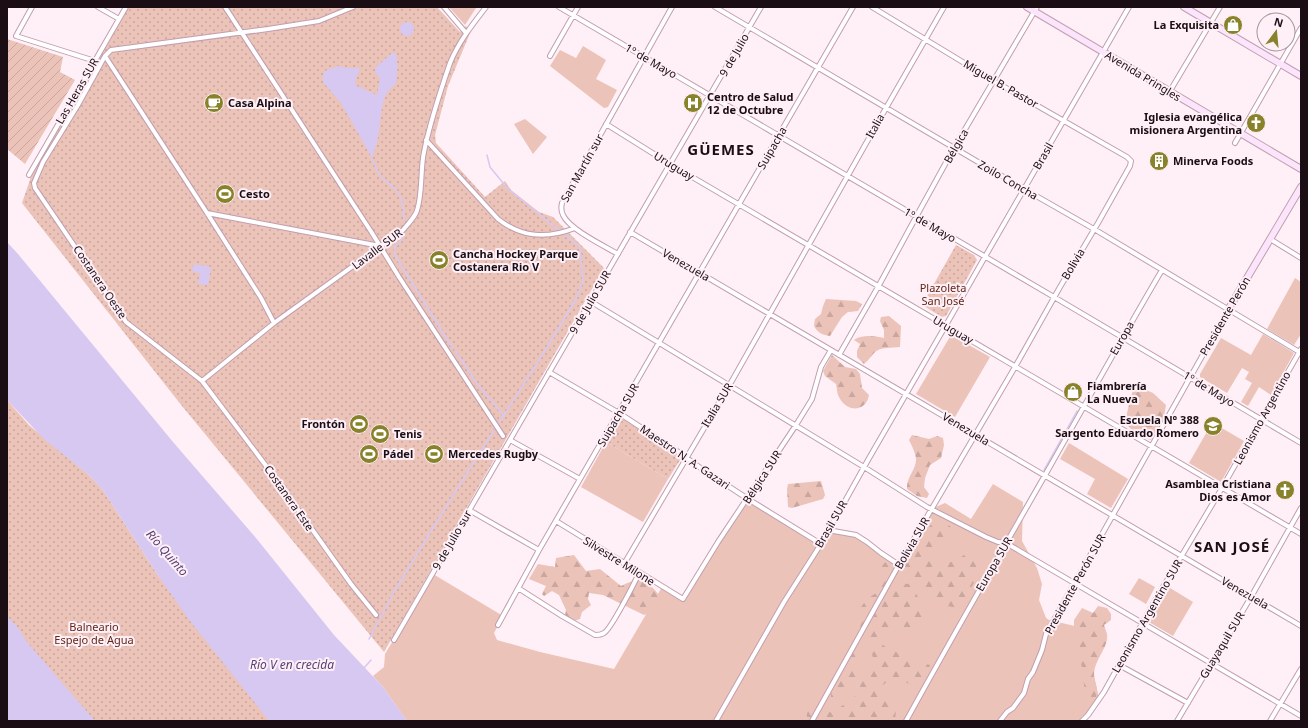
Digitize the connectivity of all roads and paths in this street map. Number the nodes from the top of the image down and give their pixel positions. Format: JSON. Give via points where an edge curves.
{"nodes":[{"id":1,"x":32,"y":7,"type":"edge"},
{"id":2,"x":98,"y":7,"type":"edge"},
{"id":3,"x":126,"y":7,"type":"edge"},
{"id":4,"x":225,"y":7,"type":"edge"},
{"id":5,"x":353,"y":7,"type":"edge"},
{"id":6,"x":444,"y":7,"type":"edge"},
{"id":7,"x":486,"y":7,"type":"edge"},
{"id":8,"x":559,"y":7,"type":"edge"},
{"id":9,"x":578,"y":7,"type":"edge"},
{"id":10,"x":672,"y":7,"type":"edge"},
{"id":11,"x":715,"y":7,"type":"edge"},
{"id":12,"x":762,"y":7,"type":"edge"},
{"id":13,"x":853,"y":7,"type":"edge"},
{"id":14,"x":872,"y":7,"type":"edge"},
{"id":15,"x":944,"y":7,"type":"edge"},
{"id":16,"x":1027,"y":7,"type":"edge"},
{"id":17,"x":1129,"y":7,"type":"edge"},
{"id":18,"x":1184,"y":7,"type":"edge"},
{"id":19,"x":1220,"y":7,"type":"edge"},
{"id":20,"x":1036,"y":9,"type":"edge"},
{"id":21,"x":573,"y":15,"type":"junction"},
{"id":22,"x":119,"y":19,"type":"junction"},
{"id":23,"x":1211,"y":23,"type":"junction"},
{"id":24,"x":750,"y":28,"type":"junction"},
{"id":25,"x":1301,"y":28,"type":"edge"},
{"id":26,"x":242,"y":32,"type":"junction"},
{"id":27,"x":466,"y":33,"type":"junction"},
{"id":28,"x":926,"y":39,"type":"junction"},
{"id":29,"x":1104,"y":52,"type":"junction"},
{"id":30,"x":105,"y":56,"type":"junction"},
{"id":31,"x":550,"y":56,"type":"dead end"},
{"id":32,"x":644,"y":57,"type":"junction"},
{"id":33,"x":95,"y":61,"type":"junction"},
{"id":34,"x":1280,"y":64,"type":"junction"},
{"id":35,"x":818,"y":68,"type":"junction"},
{"id":36,"x":1301,"y":76,"type":"edge"},
{"id":37,"x":994,"y":81,"type":"junction"},
{"id":38,"x":1170,"y":91,"type":"junction"},
{"id":39,"x":710,"y":96,"type":"junction"},
{"id":40,"x":886,"y":108,"type":"junction"},
{"id":41,"x":1064,"y":120,"type":"junction"},
{"id":42,"x":606,"y":124,"type":"junction"},
{"id":43,"x":1240,"y":133,"type":"junction"},
{"id":44,"x":779,"y":136,"type":"junction"},
{"id":45,"x":426,"y":140,"type":"junction"},
{"id":46,"x":1235,"y":143,"type":"dead end"},
{"id":47,"x":954,"y":148,"type":"junction"},
{"id":48,"x":1131,"y":161,"type":"joint"},
{"id":49,"x":670,"y":164,"type":"junction"},
{"id":50,"x":1301,"y":168,"type":"edge"},
{"id":51,"x":29,"y":175,"type":"dead end"},
{"id":52,"x":847,"y":176,"type":"junction"},
{"id":53,"x":1301,"y":187,"type":"edge"},
{"id":54,"x":1024,"y":189,"type":"junction"},
{"id":55,"x":739,"y":205,"type":"junction"},
{"id":56,"x":207,"y":213,"type":"junction"},
{"id":57,"x":916,"y":217,"type":"junction"},
{"id":58,"x":575,"y":228,"type":"junction"},
{"id":59,"x":1094,"y":229,"type":"junction"},
{"id":60,"x":630,"y":232,"type":"junction"},
{"id":61,"x":1270,"y":239,"type":"junction"},
{"id":62,"x":808,"y":245,"type":"junction"},
{"id":63,"x":380,"y":246,"type":"junction"},
{"id":64,"x":618,"y":254,"type":"junction"},
{"id":65,"x":984,"y":257,"type":"junction"},
{"id":66,"x":1301,"y":258,"type":"edge"},
{"id":67,"x":1162,"y":270,"type":"junction"},
{"id":68,"x":700,"y":273,"type":"junction"},
{"id":69,"x":878,"y":286,"type":"junction"},
{"id":70,"x":1054,"y":297,"type":"junction"},
{"id":71,"x":590,"y":301,"type":"junction"},
{"id":72,"x":1228,"y":310,"type":"junction"},
{"id":73,"x":769,"y":314,"type":"junction"},
{"id":74,"x":274,"y":323,"type":"junction"},
{"id":75,"x":946,"y":326,"type":"junction"},
{"id":76,"x":1122,"y":338,"type":"junction"},
{"id":77,"x":659,"y":343,"type":"junction"},
{"id":78,"x":831,"y":350,"type":"junction"},
{"id":79,"x":1300,"y":351,"type":"edge"},
{"id":80,"x":839,"y":355,"type":"junction"},
{"id":81,"x":1015,"y":367,"type":"junction"},
{"id":82,"x":549,"y":372,"type":"junction"},
{"id":83,"x":1190,"y":378,"type":"junction"},
{"id":84,"x":202,"y":380,"type":"junction"},
{"id":85,"x":729,"y":384,"type":"junction"},
{"id":86,"x":906,"y":394,"type":"junction"},
{"id":87,"x":1084,"y":407,"type":"junction"},
{"id":88,"x":619,"y":413,"type":"junction"},
{"id":89,"x":1260,"y":419,"type":"junction"},
{"id":90,"x":796,"y":425,"type":"junction"},
{"id":91,"x":975,"y":435,"type":"junction"},
{"id":92,"x":503,"y":436,"type":"dead end"},
{"id":93,"x":510,"y":440,"type":"junction"},
{"id":94,"x":1301,"y":443,"type":"edge"},
{"id":95,"x":1152,"y":447,"type":"junction"},
{"id":96,"x":686,"y":457,"type":"junction"},
{"id":97,"x":864,"y":467,"type":"junction"},
{"id":98,"x":1045,"y":476,"type":"junction"},
{"id":99,"x":580,"y":479,"type":"junction"},
{"id":100,"x":1222,"y":488,"type":"junction"},
{"id":101,"x":748,"y":499,"type":"junction"},
{"id":102,"x":1301,"y":508,"type":"edge"},
{"id":103,"x":931,"y":509,"type":"junction"},
{"id":104,"x":469,"y":510,"type":"junction"},
{"id":105,"x":1112,"y":516,"type":"junction"},
{"id":106,"x":556,"y":521,"type":"junction"},
{"id":107,"x":1290,"y":528,"type":"junction"},
{"id":108,"x":828,"y":530,"type":"junction"},
{"id":109,"x":1301,"y":534,"type":"edge"},
{"id":110,"x":1006,"y":543,"type":"junction"},
{"id":111,"x":820,"y":544,"type":"junction"},
{"id":112,"x":539,"y":550,"type":"junction"},
{"id":113,"x":1182,"y":556,"type":"junction"},
{"id":114,"x":624,"y":564,"type":"junction"},
{"id":115,"x":899,"y":565,"type":"junction"},
{"id":116,"x":640,"y":573,"type":"junction"},
{"id":117,"x":1076,"y":583,"type":"junction"},
{"id":118,"x":518,"y":588,"type":"junction"},
{"id":119,"x":1251,"y":597,"type":"junction"},
{"id":120,"x":683,"y":599,"type":"joint"},
{"id":121,"x":376,"y":615,"type":"dead end"},
{"id":122,"x":1143,"y":623,"type":"junction"},
{"id":123,"x":498,"y":625,"type":"dead end"},
{"id":124,"x":1301,"y":626,"type":"edge"},
{"id":125,"x":394,"y":640,"type":"dead end"},
{"id":126,"x":1212,"y":664,"type":"junction"},
{"id":127,"x":1119,"y":665,"type":"junction"},
{"id":128,"x":1301,"y":669,"type":"edge"},
{"id":129,"x":1188,"y":703,"type":"junction"},
{"id":130,"x":1280,"y":704,"type":"junction"},
{"id":131,"x":1301,"y":716,"type":"edge"},
{"id":132,"x":716,"y":721,"type":"edge"},
{"id":133,"x":812,"y":721,"type":"edge"},
{"id":134,"x":906,"y":721,"type":"edge"},
{"id":135,"x":1000,"y":721,"type":"edge"},
{"id":136,"x":1082,"y":721,"type":"edge"},
{"id":137,"x":1177,"y":721,"type":"edge"},
{"id":138,"x":1270,"y":721,"type":"edge"}],
"edges":[{"from":1,"to":33,"type":"street","via":[[16,36]]},
{"from":2,"to":22,"type":"street"},
{"from":3,"to":22,"type":"street","name":"Las Heras SUR"},
{"from":4,"to":26,"type":"street"},
{"from":5,"to":26,"type":"street","via":[[319,21]]},
{"from":6,"to":27,"type":"street"},
{"from":7,"to":27,"type":"street","name":"Lavalle SUR"},
{"from":8,"to":21,"type":"street","name":"1º de Mayo"},
{"from":9,"to":21,"type":"street"},
{"from":10,"to":32,"type":"street","name":"San Martín sur"},
{"from":11,"to":24,"type":"street","name":"Zoilo Concha"},
{"from":12,"to":24,"type":"street","name":"9 de Julio"},
{"from":13,"to":35,"type":"street","name":"Suipacha"},
{"from":14,"to":28,"type":"street","name":"Miguel B. Pastor"},
{"from":15,"to":28,"type":"street","name":"Italia"},
{"from":16,"to":20,"type":"main road","name":"Avenida Pringles"},
{"from":17,"to":29,"type":"street","name":"Brasil"},
{"from":18,"to":23,"type":"main road"},
{"from":19,"to":23,"type":"street"},
{"from":20,"to":29,"type":"main road","name":"Avenida Pringles"},
{"from":20,"to":37,"type":"street","name":"Bélgica"},
{"from":21,"to":31,"type":"street"},
{"from":21,"to":32,"type":"street","name":"1º de Mayo"},
{"from":22,"to":33,"type":"street","name":"Las Heras SUR"},
{"from":23,"to":34,"type":"main road"},
{"from":23,"to":38,"type":"street"},
{"from":24,"to":35,"type":"street","name":"Zoilo Concha"},
{"from":24,"to":39,"type":"street","name":"9 de Julio"},
{"from":25,"to":34,"type":"street"},
{"from":26,"to":30,"type":"street","via":[[111,50]]},
{"from":26,"to":63,"type":"street"},
{"from":27,"to":45,"type":"street","name":"Lavalle SUR","via":[[454,52]]},
{"from":28,"to":37,"type":"street","name":"Miguel B. Pastor"},
{"from":28,"to":40,"type":"street","name":"Italia"},
{"from":29,"to":38,"type":"main road","name":"Avenida Pringles"},
{"from":29,"to":41,"type":"street","name":"Brasil"},
{"from":30,"to":56,"type":"street"},
{"from":30,"to":84,"type":"street","name":"Costanera Oeste","via":[[43,162],[34,183],[35,188],[126,322]]},
{"from":32,"to":39,"type":"street","name":"1º de Mayo"},
{"from":32,"to":42,"type":"street","name":"San Martín sur"},
{"from":33,"to":51,"type":"street","name":"Las Heras SUR"},
{"from":34,"to":36,"type":"main road"},
{"from":34,"to":43,"type":"street"},
{"from":35,"to":40,"type":"street","name":"Zoilo Concha"},
{"from":35,"to":44,"type":"street","name":"Suipacha"},
{"from":37,"to":41,"type":"street","name":"Miguel B. Pastor"},
{"from":37,"to":47,"type":"street","name":"Bélgica"},
{"from":38,"to":43,"type":"main road","name":"Avenida Pringles"},
{"from":39,"to":44,"type":"street","name":"1º de Mayo"},
{"from":39,"to":49,"type":"street","name":"9 de Julio"},
{"from":40,"to":47,"type":"street","name":"Zoilo Concha"},
{"from":40,"to":52,"type":"street","name":"Italia"},
{"from":41,"to":48,"type":"street","name":"Miguel B. Pastor"},
{"from":41,"to":54,"type":"street","name":"Brasil"},
{"from":42,"to":49,"type":"street","name":"Uruguay"},
{"from":42,"to":58,"type":"street","name":"San Martín sur","via":[[562,203],[562,214]]},
{"from":43,"to":46,"type":"street"},
{"from":43,"to":50,"type":"main road","name":"Avenida Pringles"},
{"from":44,"to":52,"type":"street","name":"1º de Mayo"},
{"from":44,"to":55,"type":"street","name":"Suipacha"},
{"from":45,"to":58,"type":"street","via":[[498,219],[509,227],[529,234],[559,234]]},
{"from":45,"to":63,"type":"street","name":"Lavalle SUR","via":[[416,212],[403,230]]},
{"from":47,"to":54,"type":"street","name":"Zoilo Concha"},
{"from":47,"to":57,"type":"street","name":"Bélgica"},
{"from":48,"to":59,"type":"street","name":"Bolivia"},
{"from":49,"to":55,"type":"street","name":"Uruguay"},
{"from":49,"to":60,"type":"street","name":"9 de Julio SUR"},
{"from":52,"to":57,"type":"street","name":"1º de Mayo"},
{"from":52,"to":62,"type":"street","name":"Italia"},
{"from":53,"to":61,"type":"main road","name":"Presidente Perón"},
{"from":54,"to":59,"type":"street","name":"Zoilo Concha"},
{"from":54,"to":65,"type":"street","name":"Brasil"},
{"from":55,"to":62,"type":"street","name":"Uruguay"},
{"from":55,"to":68,"type":"street","name":"Suipacha SUR"},
{"from":56,"to":63,"type":"street"},
{"from":56,"to":74,"type":"street"},
{"from":57,"to":65,"type":"street","name":"1º de Mayo"},
{"from":57,"to":69,"type":"street","name":"Bélgica"},
{"from":58,"to":64,"type":"street"},
{"from":59,"to":67,"type":"street","name":"Zoilo Concha"},
{"from":59,"to":70,"type":"street","name":"Bolivia"},
{"from":60,"to":64,"type":"street","name":"9 de Julio SUR"},
{"from":60,"to":68,"type":"street","name":"Venezuela"},
{"from":61,"to":66,"type":"street"},
{"from":61,"to":72,"type":"main road","name":"Presidente Perón"},
{"from":62,"to":69,"type":"street","name":"Uruguay"},
{"from":62,"to":73,"type":"street","name":"Italia SUR"},
{"from":63,"to":74,"type":"street","name":"Lavalle SUR"},
{"from":63,"to":92,"type":"street"},
{"from":64,"to":71,"type":"street","name":"9 de Julio SUR"},
{"from":65,"to":70,"type":"street","name":"1º de Mayo"},
{"from":65,"to":75,"type":"street","name":"Brasil"},
{"from":67,"to":72,"type":"street","name":"Zoilo Concha"},
{"from":67,"to":76,"type":"street","name":"Europa"},
{"from":68,"to":73,"type":"street","name":"Venezuela"},
{"from":68,"to":77,"type":"street","name":"Suipacha SUR"},
{"from":69,"to":75,"type":"street","name":"Uruguay"},
{"from":69,"to":80,"type":"street"},
{"from":70,"to":76,"type":"street","name":"1º de Mayo"},
{"from":70,"to":81,"type":"street","name":"Bolivia"},
{"from":71,"to":77,"type":"street"},
{"from":71,"to":82,"type":"street","name":"9 de Julio SUR"},
{"from":72,"to":79,"type":"street","name":"Zoilo Concha"},
{"from":72,"to":83,"type":"street","name":"Presidente Perón"},
{"from":73,"to":78,"type":"street","name":"Venezuela"},
{"from":73,"to":85,"type":"street","name":"Italia SUR"},
{"from":74,"to":84,"type":"street","name":"Lavalle SUR"},
{"from":75,"to":81,"type":"street","name":"Uruguay"},
{"from":75,"to":86,"type":"street","name":"Brasil SUR"},
{"from":76,"to":83,"type":"street","name":"1º de Mayo"},
{"from":76,"to":87,"type":"street","name":"Europa"},
{"from":77,"to":85,"type":"street"},
{"from":77,"to":88,"type":"street","name":"Suipacha SUR"},
{"from":78,"to":80,"type":"street","name":"Venezuela"},
{"from":78,"to":90,"type":"street","name":"Bélgica SUR","via":[[821,367],[812,399]]},
{"from":79,"to":89,"type":"street","name":"Leonismo Argentino"},
{"from":80,"to":86,"type":"street","name":"Venezuela"},
{"from":81,"to":87,"type":"street","name":"Uruguay"},
{"from":81,"to":91,"type":"street","name":"Bolivia SUR"},
{"from":82,"to":88,"type":"street","name":"Maestro N. A. Gazari"},
{"from":82,"to":93,"type":"street","name":"9 de Julio SUR"},
{"from":83,"to":89,"type":"street","name":"1º de Mayo"},
{"from":83,"to":95,"type":"street","name":"Presidente Perón"},
{"from":84,"to":121,"type":"street","name":"Costanera Este"},
{"from":85,"to":90,"type":"street"},
{"from":85,"to":96,"type":"street","name":"Italia SUR"},
{"from":86,"to":91,"type":"street","name":"Venezuela"},
{"from":86,"to":97,"type":"street","name":"Brasil SUR"},
{"from":87,"to":95,"type":"street","name":"Uruguay"},
{"from":87,"to":98,"type":"street","name":"Europa SUR"},
{"from":88,"to":96,"type":"street","name":"Maestro N. A. Gazari"},
{"from":88,"to":99,"type":"street","name":"Suipacha SUR"},
{"from":89,"to":94,"type":"street","name":"1º de Mayo"},
{"from":89,"to":100,"type":"street","name":"Leonismo Argentino"},
{"from":90,"to":97,"type":"street"},
{"from":90,"to":101,"type":"street","name":"Bélgica SUR"},
{"from":91,"to":98,"type":"street","name":"Venezuela"},
{"from":91,"to":103,"type":"street","name":"Bolivia SUR"},
{"from":93,"to":99,"type":"street"},
{"from":93,"to":104,"type":"street","name":"9 de Julio sur"},
{"from":95,"to":100,"type":"street","name":"Uruguay"},
{"from":95,"to":105,"type":"street","name":"Presidente Perón SUR"},
{"from":96,"to":101,"type":"street","name":"Maestro N. A. Gazari"},
{"from":96,"to":114,"type":"street","name":"Italia SUR"},
{"from":97,"to":103,"type":"street"},
{"from":97,"to":108,"type":"street","name":"Brasil SUR"},
{"from":98,"to":105,"type":"street","name":"Venezuela"},
{"from":98,"to":110,"type":"street","name":"Europa SUR"},
{"from":99,"to":106,"type":"street","name":"Suipacha SUR"},
{"from":100,"to":107,"type":"street","name":"Uruguay"},
{"from":100,"to":113,"type":"street","name":"Leonismo Argentino SUR"},
{"from":101,"to":111,"type":"street","name":"Maestro N. A. Gazari"},
{"from":101,"to":120,"type":"street","name":"Bélgica SUR"},
{"from":102,"to":107,"type":"street","name":"Guayaquil SUR"},
{"from":103,"to":110,"type":"street","via":[[986,537]]},
{"from":103,"to":115,"type":"street","name":"Bolivia SUR"},
{"from":104,"to":112,"type":"street"},
{"from":104,"to":125,"type":"street","name":"9 de Julio sur"},
{"from":105,"to":113,"type":"street","name":"Venezuela"},
{"from":105,"to":117,"type":"street","name":"Presidente Perón SUR"},
{"from":106,"to":112,"type":"street","name":"Suipacha SUR"},
{"from":106,"to":114,"type":"street","name":"Silvestre Milone"},
{"from":107,"to":109,"type":"street","name":"Uruguay"},
{"from":107,"to":119,"type":"street","name":"Guayaquil SUR"},
{"from":108,"to":111,"type":"street","name":"Brasil SUR"},
{"from":108,"to":115,"type":"street","via":[[856,536]]},
{"from":110,"to":117,"type":"street"},
{"from":110,"to":134,"type":"street","name":"Europa SUR"},
{"from":111,"to":132,"type":"street","name":"Brasil SUR"},
{"from":112,"to":118,"type":"street","name":"Suipacha SUR"},
{"from":113,"to":119,"type":"street","name":"Venezuela"},
{"from":113,"to":122,"type":"street","name":"Leonismo Argentino SUR"},
{"from":114,"to":116,"type":"street","name":"Silvestre Milone"},
{"from":115,"to":133,"type":"street","name":"Bolivia SUR"},
{"from":116,"to":118,"type":"street","via":[[605,633],[599,635],[562,616]]},
{"from":116,"to":120,"type":"street","name":"Silvestre Milone"},
{"from":117,"to":122,"type":"street"},
{"from":117,"to":135,"type":"street","name":"Presidente Perón SUR","via":[[1046,634],[1024,693]]},
{"from":118,"to":123,"type":"street","name":"Suipacha SUR"},
{"from":119,"to":124,"type":"street","name":"Venezuela"},
{"from":119,"to":126,"type":"street","name":"Guayaquil SUR"},
{"from":122,"to":126,"type":"street"},
{"from":122,"to":127,"type":"street","name":"Leonismo Argentino SUR"},
{"from":126,"to":129,"type":"street","name":"Guayaquil SUR"},
{"from":126,"to":130,"type":"street"},
{"from":127,"to":129,"type":"street"},
{"from":127,"to":136,"type":"street","name":"Leonismo Argentino SUR","via":[[1104,692]]},
{"from":128,"to":130,"type":"street"},
{"from":129,"to":137,"type":"street","name":"Guayaquil SUR"},
{"from":130,"to":131,"type":"street"},
{"from":130,"to":138,"type":"street"}]}
